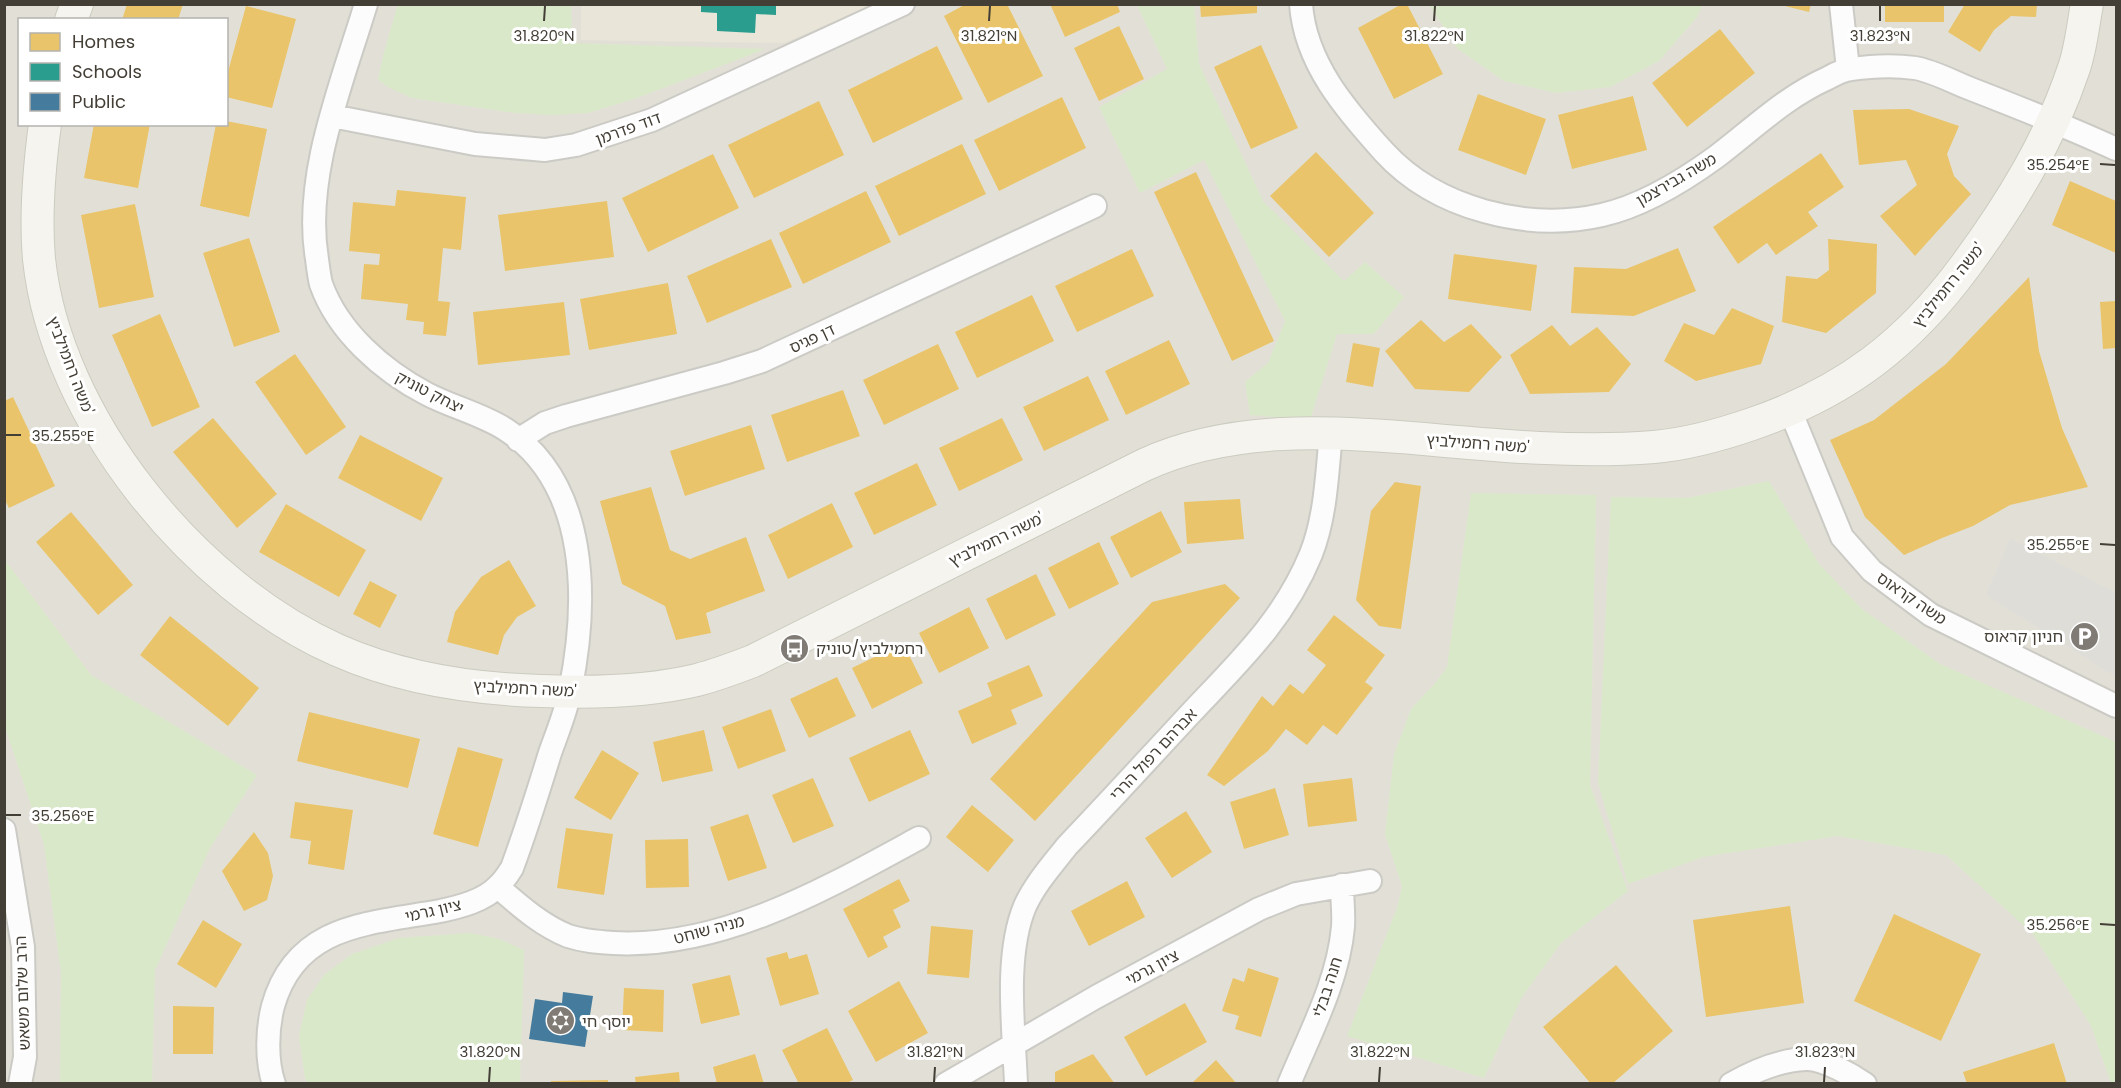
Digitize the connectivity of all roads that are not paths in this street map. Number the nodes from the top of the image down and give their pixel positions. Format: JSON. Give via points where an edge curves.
{"nodes":[{"id":1,"x":366,"y":4,"type":"edge"},
{"id":2,"x":903,"y":4,"type":"edge"},
{"id":3,"x":1301,"y":4,"type":"edge"},
{"id":4,"x":1841,"y":4,"type":"edge"},
{"id":5,"x":2087,"y":4,"type":"edge"},
{"id":6,"x":1848,"y":69,"type":"junction"},
{"id":7,"x":332,"y":116,"type":"junction"},
{"id":8,"x":2053,"y":120,"type":"junction"},
{"id":9,"x":45,"y":126,"type":"edge"},
{"id":10,"x":2116,"y":149,"type":"edge"},
{"id":11,"x":1095,"y":206,"type":"dead end"},
{"id":12,"x":1790,"y":410,"type":"junction"},
{"id":13,"x":1331,"y":433,"type":"junction"},
{"id":14,"x":518,"y":440,"type":"junction"},
{"id":15,"x":570,"y":692,"type":"junction"},
{"id":16,"x":2116,"y":706,"type":"edge"},
{"id":17,"x":4,"y":830,"type":"edge"},
{"id":18,"x":920,"y":838,"type":"dead end"},
{"id":19,"x":1370,"y":881,"type":"dead end"},
{"id":20,"x":1342,"y":885,"type":"junction"},
{"id":21,"x":498,"y":887,"type":"junction"},
{"id":22,"x":1014,"y":1043,"type":"junction"},
{"id":23,"x":20,"y":1083,"type":"edge"},
{"id":24,"x":274,"y":1083,"type":"edge"},
{"id":25,"x":946,"y":1083,"type":"edge"},
{"id":26,"x":1016,"y":1083,"type":"edge"},
{"id":27,"x":1289,"y":1083,"type":"edge"},
{"id":28,"x":1731,"y":1083,"type":"edge"},
{"id":29,"x":1866,"y":1083,"type":"edge"}],
"edges":[{"from":1,"to":7,"type":"street","name":"יצחק טוניק"},
{"from":2,"to":7,"type":"street","name":"דוד פדרמן","via":[[652,120],[576,145],[545,150],[485,145]]},
{"from":3,"to":6,"type":"street","name":"משה גבירצמן","via":[[1310,45],[1324,76],[1391,159],[1424,186],[1451,199],[1526,219],[1568,220],[1603,215],[1642,201],[1715,158],[1806,87]]},
{"from":4,"to":6,"type":"street"},
{"from":5,"to":8,"type":"street","name":"משה רחמילביץ'","via":[[2075,66]]},
{"from":6,"to":8,"type":"street","name":"משה גבירצמן","via":[[1917,68]]},
{"from":7,"to":14,"type":"street","name":"יצחק טוניק","via":[[316,178],[312,217],[321,283],[336,314],[384,367],[427,394],[504,429]]},
{"from":8,"to":10,"type":"street","name":"משה גבירצמן"},
{"from":8,"to":12,"type":"street","name":"משה רחמילביץ'","via":[[2037,156],[1985,240],[1933,308],[1858,373]]},
{"from":9,"to":15,"type":"street","name":"משה רחמילביץ'","via":[[38,189],[39,251],[54,327],[85,407],[106,444],[159,513],[235,589],[273,616],[337,650],[428,679],[511,690]]},
{"from":11,"to":14,"type":"street","name":"דן פגיס","via":[[762,361],[566,416],[545,423]]},
{"from":12,"to":13,"type":"street","name":"משה רחמילביץ'","via":[[1697,441],[1656,447],[1554,448]]},
{"from":12,"to":16,"type":"street","name":"משה קראוס","via":[[1842,537],[1872,571],[1931,615]]},
{"from":13,"to":15,"type":"street","name":"משה רחמילביץ'","via":[[1236,439],[1166,455],[753,661],[696,681]]},
{"from":13,"to":22,"type":"street","name":"אברהם רפול הררי","via":[[1325,495],[1312,551],[1281,613],[1067,846],[1026,905],[1013,962]]},
{"from":14,"to":15,"type":"street","name":"יצחק טוניק","via":[[553,476],[573,537],[580,578]]},
{"from":15,"to":21,"type":"street","name":"ציון גרמי","via":[[512,868]]},
{"from":17,"to":23,"type":"street","name":"הרב שלום משאש","via":[[23,947],[25,1057]]},
{"from":18,"to":21,"type":"street","name":"מניה שוחט","via":[[825,889],[769,912],[712,932],[663,941],[628,944],[570,936],[540,923]]},
{"from":19,"to":20,"type":"street","name":"ציון גרמי"},
{"from":20,"to":22,"type":"street","name":"ציון גרמי","via":[[1296,894],[1259,909]]},
{"from":20,"to":27,"type":"street","name":"חנה בבלי","via":[[1343,926],[1337,960]]},
{"from":21,"to":24,"type":"street","name":"ציון גרמי","via":[[453,908],[368,924],[332,934],[314,944],[290,967],[277,994],[269,1023]]},
{"from":22,"to":25,"type":"street","name":"ציון גרמי"},
{"from":22,"to":26,"type":"street","name":"אברהם רפול הררי"},
{"from":28,"to":29,"type":"street","via":[[1760,1068],[1808,1058],[1846,1071]]}]}
